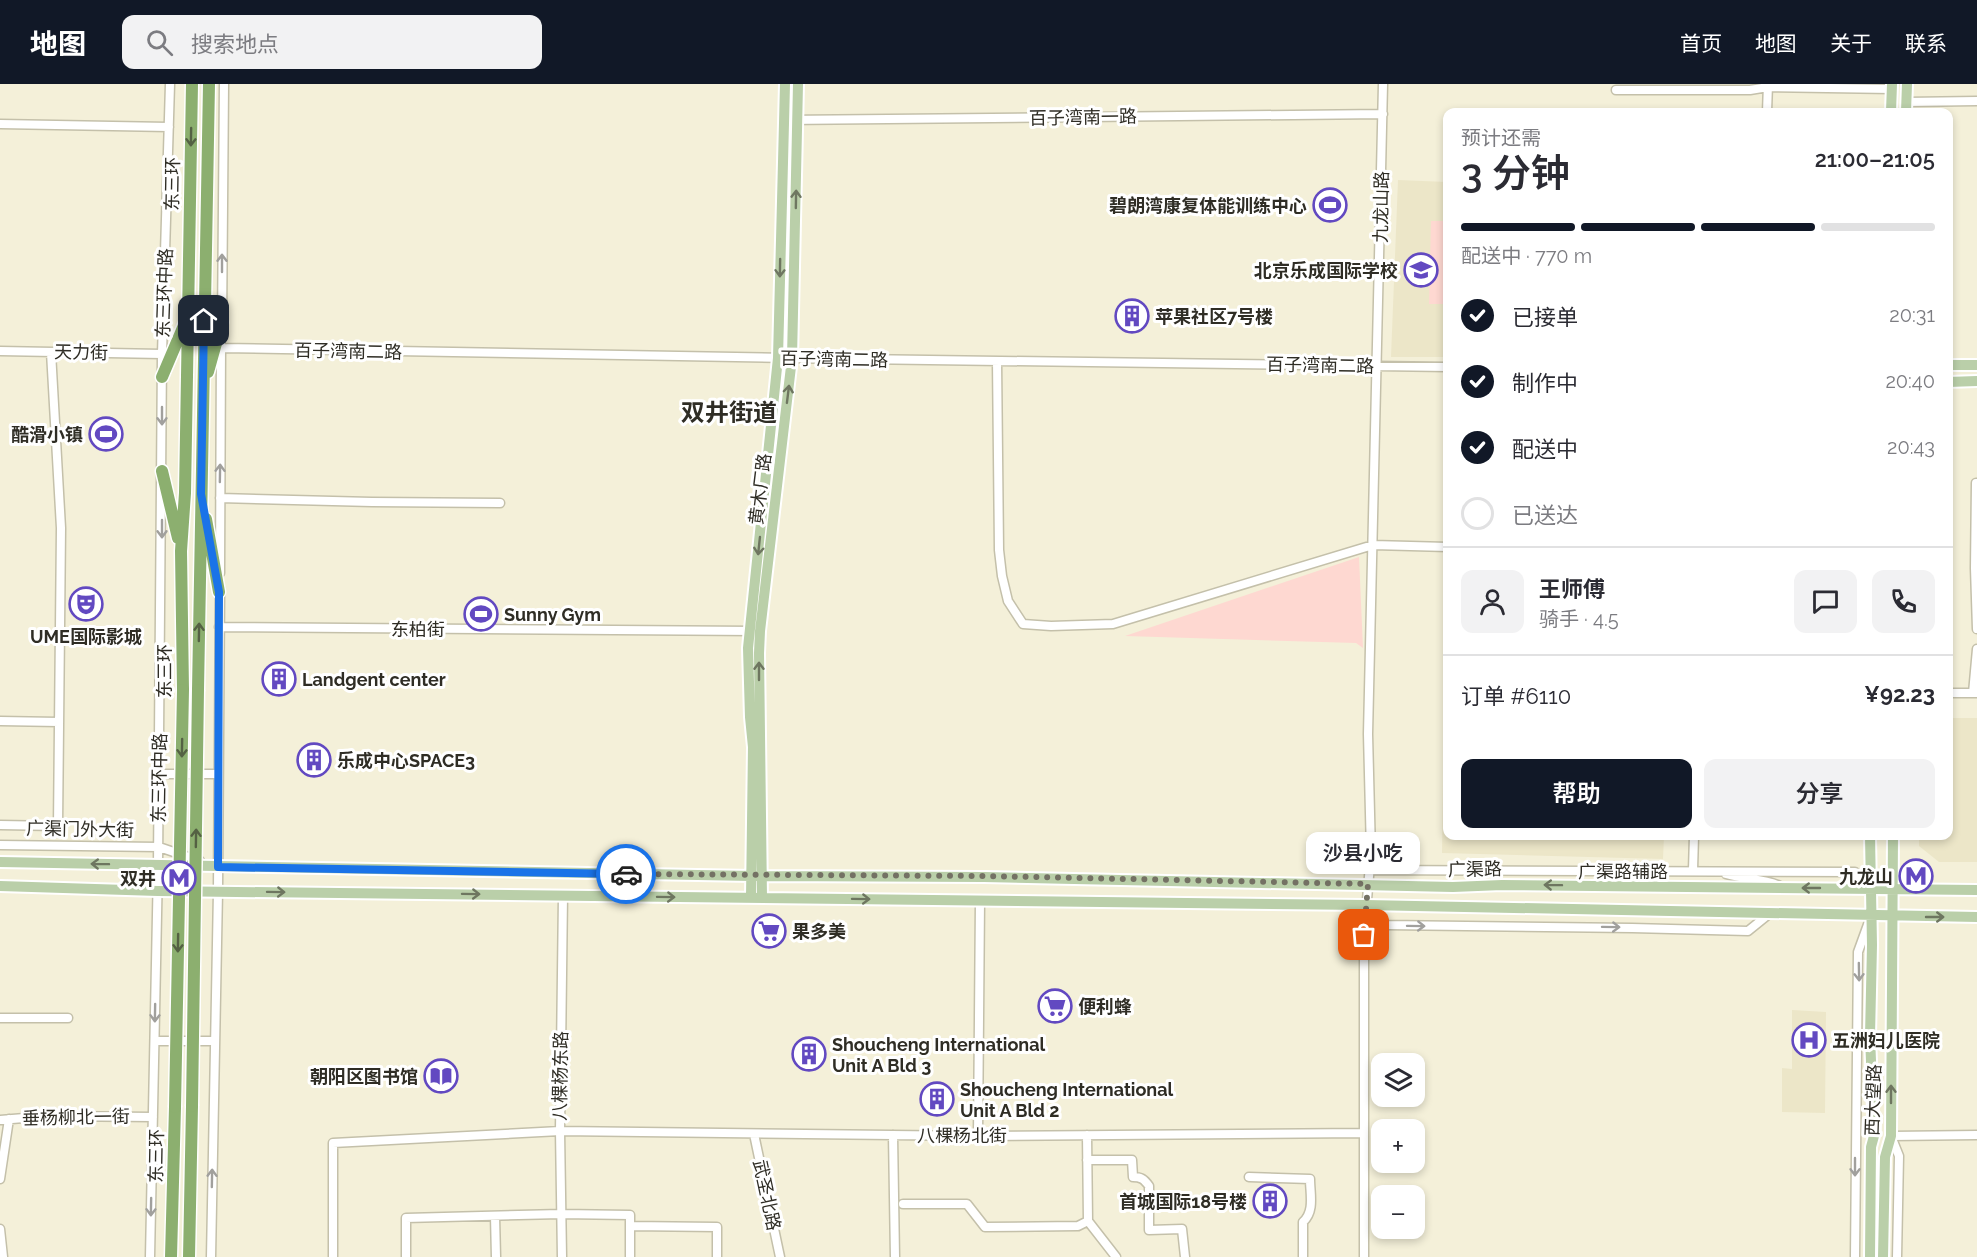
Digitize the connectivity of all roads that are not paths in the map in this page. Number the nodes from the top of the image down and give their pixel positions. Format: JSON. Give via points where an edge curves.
{"nodes":[{"id":1,"x":170,"y":84,"type":"edge"},
{"id":2,"x":192,"y":84,"type":"edge"},
{"id":3,"x":209,"y":84,"type":"edge"},
{"id":4,"x":224,"y":84,"type":"edge"},
{"id":5,"x":785,"y":84,"type":"edge"},
{"id":6,"x":798,"y":84,"type":"edge"},
{"id":7,"x":1383,"y":84,"type":"edge"},
{"id":8,"x":1907,"y":84,"type":"edge"},
{"id":9,"x":1767,"y":85,"type":"edge"},
{"id":10,"x":1892,"y":87,"type":"edge"},
{"id":11,"x":1616,"y":90,"type":"dead end"},
{"id":12,"x":1977,"y":100,"type":"edge"},
{"id":13,"x":1906,"y":107,"type":"edge"},
{"id":14,"x":1767,"y":108,"type":"edge"},
{"id":15,"x":1891,"y":108,"type":"edge"},
{"id":16,"x":1383,"y":114,"type":"junction"},
{"id":17,"x":784,"y":120,"type":"junction"},
{"id":18,"x":797,"y":120,"type":"junction"},
{"id":19,"x":0,"y":124,"type":"edge"},
{"id":20,"x":169,"y":127,"type":"junction"},
{"id":21,"x":188,"y":316,"type":"junction"},
{"id":22,"x":222,"y":322,"type":"junction"},
{"id":23,"x":221,"y":348,"type":"junction"},
{"id":24,"x":0,"y":351,"type":"edge"},
{"id":25,"x":51,"y":352,"type":"junction"},
{"id":26,"x":162,"y":354,"type":"junction"},
{"id":27,"x":778,"y":358,"type":"junction"},
{"id":28,"x":792,"y":358,"type":"junction"},
{"id":29,"x":998,"y":361,"type":"junction"},
{"id":30,"x":1953,"y":365,"type":"edge"},
{"id":31,"x":1977,"y":365,"type":"edge"},
{"id":32,"x":1378,"y":366,"type":"junction"},
{"id":33,"x":1443,"y":367,"type":"edge"},
{"id":34,"x":162,"y":377,"type":"junction"},
{"id":35,"x":1977,"y":381,"type":"edge"},
{"id":36,"x":1953,"y":382,"type":"edge"},
{"id":37,"x":203,"y":387,"type":"junction"},
{"id":38,"x":162,"y":471,"type":"junction"},
{"id":39,"x":1976,"y":483,"type":"edge"},
{"id":40,"x":201,"y":494,"type":"junction"},
{"id":41,"x":220,"y":498,"type":"junction"},
{"id":42,"x":500,"y":503,"type":"dead end"},
{"id":43,"x":1373,"y":545,"type":"junction"},
{"id":44,"x":1443,"y":547,"type":"edge"},
{"id":45,"x":181,"y":551,"type":"junction"},
{"id":46,"x":219,"y":592,"type":"junction"},
{"id":47,"x":219,"y":627,"type":"junction"},
{"id":48,"x":1977,"y":629,"type":"edge"},
{"id":49,"x":755,"y":631,"type":"junction"},
{"id":50,"x":1977,"y":649,"type":"edge"},
{"id":51,"x":1953,"y":693,"type":"edge"},
{"id":52,"x":1975,"y":693,"type":"edge"},
{"id":53,"x":0,"y":721,"type":"edge"},
{"id":54,"x":59,"y":722,"type":"junction"},
{"id":55,"x":159,"y":774,"type":"junction"},
{"id":56,"x":218,"y":774,"type":"junction"},
{"id":57,"x":0,"y":825,"type":"edge"},
{"id":58,"x":1694,"y":840,"type":"edge"},
{"id":59,"x":1870,"y":840,"type":"edge"},
{"id":60,"x":1893,"y":840,"type":"edge"},
{"id":61,"x":0,"y":845,"type":"edge"},
{"id":62,"x":159,"y":847,"type":"junction"},
{"id":63,"x":0,"y":862,"type":"edge"},
{"id":64,"x":158,"y":866,"type":"junction"},
{"id":65,"x":218,"y":867,"type":"junction"},
{"id":66,"x":1369,"y":870,"type":"junction"},
{"id":67,"x":1692,"y":870,"type":"junction"},
{"id":68,"x":1718,"y":871,"type":"junction"},
{"id":69,"x":757,"y":876,"type":"junction"},
{"id":70,"x":1368,"y":884,"type":"junction"},
{"id":71,"x":0,"y":886,"type":"edge"},
{"id":72,"x":1783,"y":888,"type":"junction"},
{"id":73,"x":1870,"y":888,"type":"junction"},
{"id":74,"x":1893,"y":889,"type":"junction"},
{"id":75,"x":1977,"y":890,"type":"edge"},
{"id":76,"x":158,"y":891,"type":"junction"},
{"id":77,"x":218,"y":891,"type":"junction"},
{"id":78,"x":563,"y":896,"type":"junction"},
{"id":79,"x":757,"y":898,"type":"junction"},
{"id":80,"x":980,"y":900,"type":"junction"},
{"id":81,"x":1366,"y":905,"type":"junction"},
{"id":82,"x":1769,"y":914,"type":"junction"},
{"id":83,"x":1871,"y":916,"type":"junction"},
{"id":84,"x":1892,"y":916,"type":"junction"},
{"id":85,"x":1977,"y":917,"type":"edge"},
{"id":86,"x":0,"y":1018,"type":"edge"},
{"id":87,"x":68,"y":1018,"type":"dead end"},
{"id":88,"x":154,"y":1041,"type":"junction"},
{"id":89,"x":215,"y":1041,"type":"junction"},
{"id":90,"x":153,"y":1117,"type":"junction"},
{"id":91,"x":5,"y":1120,"type":"edge"},
{"id":92,"x":560,"y":1131,"type":"junction"},
{"id":93,"x":1364,"y":1133,"type":"junction"},
{"id":94,"x":754,"y":1134,"type":"junction"},
{"id":95,"x":893,"y":1135,"type":"junction"},
{"id":96,"x":1087,"y":1135,"type":"junction"},
{"id":97,"x":1977,"y":1135,"type":"edge"},
{"id":98,"x":978,"y":1136,"type":"junction"},
{"id":99,"x":1891,"y":1136,"type":"junction"},
{"id":100,"x":1087,"y":1160,"type":"junction"},
{"id":101,"x":1249,"y":1177,"type":"dead end"},
{"id":102,"x":0,"y":1179,"type":"edge"},
{"id":103,"x":903,"y":1204,"type":"dead end"},
{"id":104,"x":561,"y":1214,"type":"junction"},
{"id":105,"x":495,"y":1216,"type":"junction"},
{"id":106,"x":1088,"y":1221,"type":"junction"},
{"id":107,"x":630,"y":1226,"type":"junction"},
{"id":108,"x":0,"y":1229,"type":"edge"},
{"id":109,"x":171,"y":1256,"type":"edge"},
{"id":110,"x":3,"y":1257,"type":"edge"},
{"id":111,"x":150,"y":1257,"type":"edge"},
{"id":112,"x":189,"y":1257,"type":"edge"},
{"id":113,"x":211,"y":1257,"type":"edge"},
{"id":114,"x":333,"y":1257,"type":"edge"},
{"id":115,"x":405,"y":1257,"type":"edge"},
{"id":116,"x":496,"y":1257,"type":"edge"},
{"id":117,"x":562,"y":1257,"type":"edge"},
{"id":118,"x":630,"y":1257,"type":"edge"},
{"id":119,"x":717,"y":1257,"type":"edge"},
{"id":120,"x":780,"y":1257,"type":"edge"},
{"id":121,"x":895,"y":1257,"type":"edge"},
{"id":122,"x":1116,"y":1257,"type":"edge"},
{"id":123,"x":1185,"y":1257,"type":"edge"},
{"id":124,"x":1304,"y":1257,"type":"edge"},
{"id":125,"x":1364,"y":1257,"type":"edge"},
{"id":126,"x":1855,"y":1257,"type":"edge"},
{"id":127,"x":1870,"y":1257,"type":"edge"},
{"id":128,"x":1883,"y":1257,"type":"edge"},
{"id":129,"x":1897,"y":1257,"type":"edge"}],
"edges":[{"from":1,"to":20,"type":"street","name":"东三环中路"},
{"from":2,"to":21,"type":"highway","name":"东三环","one_way":true},
{"from":3,"to":37,"type":"highway","name":"东三环"},
{"from":22,"to":4,"type":"street","one_way":true},
{"from":5,"to":17,"type":"main road","name":"黄木厂路"},
{"from":6,"to":18,"type":"main road","name":"黄木厂路"},
{"from":7,"to":16,"type":"street","name":"九龙山路"},
{"from":8,"to":13,"type":"main road"},
{"from":9,"to":10,"type":"street"},
{"from":9,"to":11,"type":"street","via":[[1750,90]]},
{"from":9,"to":14,"type":"street"},
{"from":10,"to":15,"type":"main road"},
{"from":12,"to":13,"type":"street"},
{"from":16,"to":18,"type":"street","name":"百子湾南一路"},
{"from":16,"to":32,"type":"street","name":"九龙山路"},
{"from":17,"to":18,"type":"street","name":"百子湾南一路"},
{"from":17,"to":27,"type":"main road","name":"黄木厂路","one_way":true},
{"from":28,"to":18,"type":"main road","name":"黄木厂路","one_way":true},
{"from":19,"to":20,"type":"street"},
{"from":20,"to":26,"type":"street","name":"东三环中路"},
{"from":21,"to":34,"type":"highway"},
{"from":21,"to":45,"type":"highway","name":"东三环"},
{"from":22,"to":23,"type":"street"},
{"from":22,"to":37,"type":"highway"},
{"from":23,"to":27,"type":"street","name":"百子湾南二路"},
{"from":41,"to":23,"type":"street","one_way":true},
{"from":24,"to":25,"type":"street","name":"天力街"},
{"from":25,"to":26,"type":"street","name":"天力街"},
{"from":25,"to":54,"type":"street","via":[[61,528]]},
{"from":26,"to":34,"type":"street","name":"东三环中路"},
{"from":27,"to":28,"type":"street","name":"百子湾南二路"},
{"from":27,"to":49,"type":"main road","name":"黄木厂路","one_way":true},
{"from":28,"to":29,"type":"street","name":"百子湾南二路"},
{"from":49,"to":28,"type":"main road","name":"黄木厂路","one_way":true},
{"from":29,"to":32,"type":"street","name":"百子湾南二路"},
{"from":29,"to":43,"type":"street","via":[[999,550],[1008,601],[1023,624],[1113,624]]},
{"from":30,"to":31,"type":"main road"},
{"from":32,"to":33,"type":"street","name":"百子湾南二路"},
{"from":32,"to":43,"type":"street","name":"九龙山路"},
{"from":34,"to":38,"type":"street","name":"东三环中路","one_way":true},
{"from":35,"to":36,"type":"main road"},
{"from":37,"to":40,"type":"highway","name":"东三环"},
{"from":38,"to":45,"type":"highway"},
{"from":38,"to":55,"type":"street","name":"东三环中路","one_way":true},
{"from":39,"to":48,"type":"street"},
{"from":40,"to":46,"type":"highway"},
{"from":112,"to":40,"type":"highway","name":"东三环","one_way":true,"bridge":true},
{"from":41,"to":42,"type":"street"},
{"from":41,"to":46,"type":"street"},
{"from":43,"to":44,"type":"street"},
{"from":43,"to":66,"type":"street","name":"九龙山路"},
{"from":45,"to":109,"type":"highway","name":"东三环","one_way":true,"bridge":true,"via":[[183,690]]},
{"from":46,"to":47,"type":"street"},
{"from":47,"to":49,"type":"street","name":"东柏街"},
{"from":47,"to":56,"type":"street"},
{"from":49,"to":69,"type":"main road","name":"黄木厂路","via":[[759,701]]},
{"from":50,"to":52,"type":"street"},
{"from":51,"to":52,"type":"street"},
{"from":53,"to":54,"type":"street"},
{"from":54,"to":57,"type":"street","via":[[58,826]]},
{"from":55,"to":56,"type":"street"},
{"from":55,"to":62,"type":"street","name":"东三环中路"},
{"from":56,"to":65,"type":"street"},
{"from":58,"to":67,"type":"street"},
{"from":59,"to":73,"type":"main road","name":"西大望路"},
{"from":60,"to":74,"type":"main road","name":"西大望路"},
{"from":61,"to":62,"type":"street","name":"广渠门外大街"},
{"from":62,"to":64,"type":"street","name":"东三环中路"},
{"from":62,"to":65,"type":"street","name":"广渠门外大街"},
{"from":64,"to":63,"type":"main road","name":"广渠门外大街","one_way":true},
{"from":64,"to":65,"type":"main road","name":"广渠门外大街"},
{"from":64,"to":76,"type":"street","name":"东三环中路"},
{"from":65,"to":69,"type":"main road","name":"广渠路"},
{"from":65,"to":77,"type":"street"},
{"from":66,"to":67,"type":"street","name":"广渠路辅路"},
{"from":66,"to":70,"type":"street","name":"九龙山路"},
{"from":67,"to":68,"type":"street","name":"广渠路辅路"},
{"from":68,"to":72,"type":"street","via":[[1764,879]]},
{"from":68,"to":73,"type":"street","name":"广渠路辅路","via":[[1856,872]]},
{"from":69,"to":70,"type":"main road","name":"广渠路"},
{"from":69,"to":79,"type":"main road","name":"黄木厂路"},
{"from":72,"to":70,"type":"main road","name":"广渠路","one_way":true},
{"from":70,"to":81,"type":"street","name":"九龙山路"},
{"from":71,"to":76,"type":"main road"},
{"from":73,"to":72,"type":"main road","name":"广渠路","one_way":true},
{"from":73,"to":74,"type":"main road","name":"广渠路"},
{"from":73,"to":83,"type":"main road","name":"西大望路"},
{"from":74,"to":75,"type":"main road","name":"广渠路"},
{"from":74,"to":84,"type":"main road","name":"西大望路"},
{"from":76,"to":77,"type":"main road","name":"广渠路"},
{"from":76,"to":88,"type":"street","name":"东三环中路","one_way":true},
{"from":77,"to":78,"type":"main road","name":"广渠路","one_way":true},
{"from":77,"to":89,"type":"street"},
{"from":78,"to":79,"type":"main road","name":"广渠路","one_way":true},
{"from":78,"to":92,"type":"street","name":"八棵杨东路"},
{"from":79,"to":80,"type":"main road","name":"广渠路","one_way":true},
{"from":80,"to":81,"type":"main road","name":"广渠路"},
{"from":80,"to":98,"type":"street"},
{"from":81,"to":82,"type":"main road","name":"广渠路"},
{"from":81,"to":82,"type":"street","one_way":true,"via":[[1386,925],[1748,931]]},
{"from":81,"to":93,"type":"street","name":"九龙山路"},
{"from":82,"to":83,"type":"main road","name":"广渠路"},
{"from":83,"to":84,"type":"main road","name":"广渠路"},
{"from":83,"to":126,"type":"street","one_way":true,"via":[[1858,952]]},
{"from":83,"to":127,"type":"main road","name":"西大望路","via":[[1874,1136]]},
{"from":84,"to":85,"type":"main road","name":"广渠路","one_way":true},
{"from":99,"to":84,"type":"main road","name":"西大望路","one_way":true},
{"from":86,"to":87,"type":"street"},
{"from":88,"to":89,"type":"street"},
{"from":88,"to":90,"type":"street","name":"东三环中路"},
{"from":113,"to":89,"type":"street","one_way":true},
{"from":90,"to":91,"type":"street","name":"垂杨柳北一街","via":[[48,1116]]},
{"from":90,"to":111,"type":"street","name":"东三环中路","one_way":true},
{"from":91,"to":102,"type":"street"},
{"from":92,"to":94,"type":"street","name":"八棵杨北街"},
{"from":92,"to":104,"type":"street","name":"八棵杨东路"},
{"from":92,"to":114,"type":"street","name":"八棵杨北街","via":[[333,1143]]},
{"from":93,"to":96,"type":"street","name":"八棵杨北街"},
{"from":93,"to":125,"type":"street","name":"九龙山路"},
{"from":94,"to":95,"type":"street","name":"八棵杨北街"},
{"from":94,"to":120,"type":"street","name":"武圣北路"},
{"from":95,"to":98,"type":"street","name":"八棵杨北街"},
{"from":95,"to":121,"type":"street"},
{"from":96,"to":98,"type":"street","name":"八棵杨北街"},
{"from":96,"to":100,"type":"street"},
{"from":97,"to":99,"type":"street"},
{"from":99,"to":128,"type":"main road","name":"西大望路","via":[[1885,1157]]},
{"from":99,"to":129,"type":"street","via":[[1899,1156]]},
{"from":100,"to":106,"type":"street"},
{"from":100,"to":123,"type":"street","via":[[1132,1160],[1133,1177],[1140,1177],[1149,1185],[1149,1230],[1182,1229]]},
{"from":101,"to":124,"type":"street","via":[[1310,1179],[1311,1210],[1303,1222]]},
{"from":103,"to":106,"type":"street","via":[[967,1204],[985,1227],[1078,1226]]},
{"from":104,"to":105,"type":"street"},
{"from":104,"to":107,"type":"street","via":[[630,1215]]},
{"from":104,"to":117,"type":"street","name":"八棵杨东路"},
{"from":105,"to":115,"type":"street","via":[[406,1218]]},
{"from":105,"to":116,"type":"street"},
{"from":106,"to":122,"type":"street"},
{"from":107,"to":118,"type":"street"},
{"from":107,"to":119,"type":"street","via":[[717,1227]]},
{"from":108,"to":110,"type":"street"}]}
